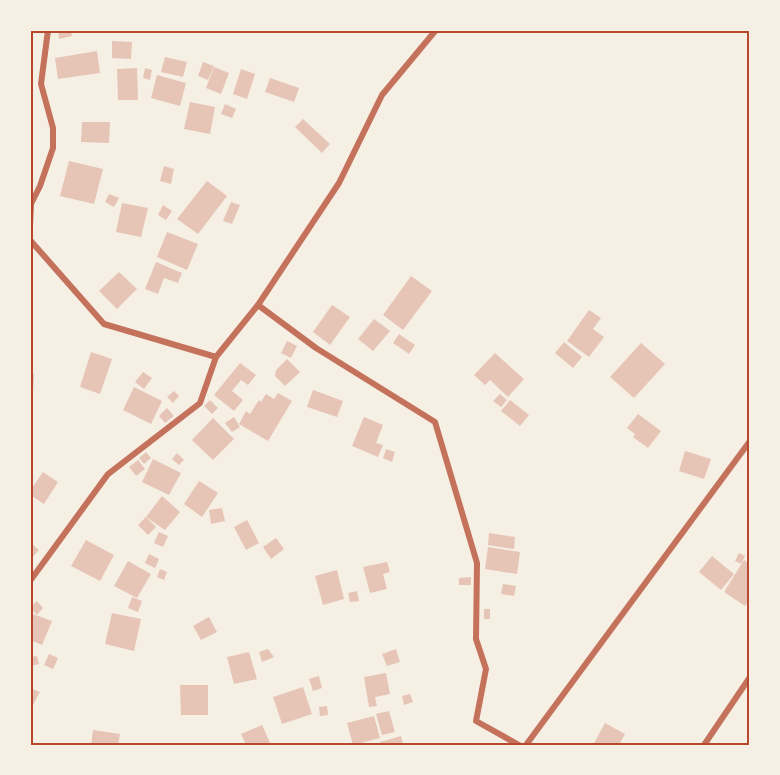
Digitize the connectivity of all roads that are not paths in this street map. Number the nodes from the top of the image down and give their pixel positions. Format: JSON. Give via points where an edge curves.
{"nodes":[{"id":1,"x":48,"y":30,"type":"edge"},
{"id":2,"x":436,"y":30,"type":"edge"},
{"id":3,"x":30,"y":225,"type":"edge"},
{"id":4,"x":30,"y":240,"type":"edge"},
{"id":5,"x":258,"y":306,"type":"junction"},
{"id":6,"x":216,"y":357,"type":"junction"},
{"id":7,"x":750,"y":441,"type":"edge"},
{"id":8,"x":30,"y":581,"type":"edge"},
{"id":9,"x":750,"y":677,"type":"edge"},
{"id":10,"x":519,"y":745,"type":"edge"},
{"id":11,"x":526,"y":745,"type":"edge"},
{"id":12,"x":704,"y":745,"type":"edge"}],
"edges":[{"from":1,"to":3,"type":"street","via":[[41,84],[53,128],[53,148],[31,204]]},
{"from":2,"to":5,"type":"street","via":[[382,95],[339,183]]},
{"from":4,"to":6,"type":"street","via":[[104,324]]},
{"from":5,"to":6,"type":"street"},
{"from":5,"to":10,"type":"street","via":[[316,348],[435,422],[477,563],[476,639],[486,669],[476,721]]},
{"from":6,"to":8,"type":"street","via":[[200,404],[108,474]]},
{"from":7,"to":11,"type":"street"},
{"from":9,"to":12,"type":"street"}]}
